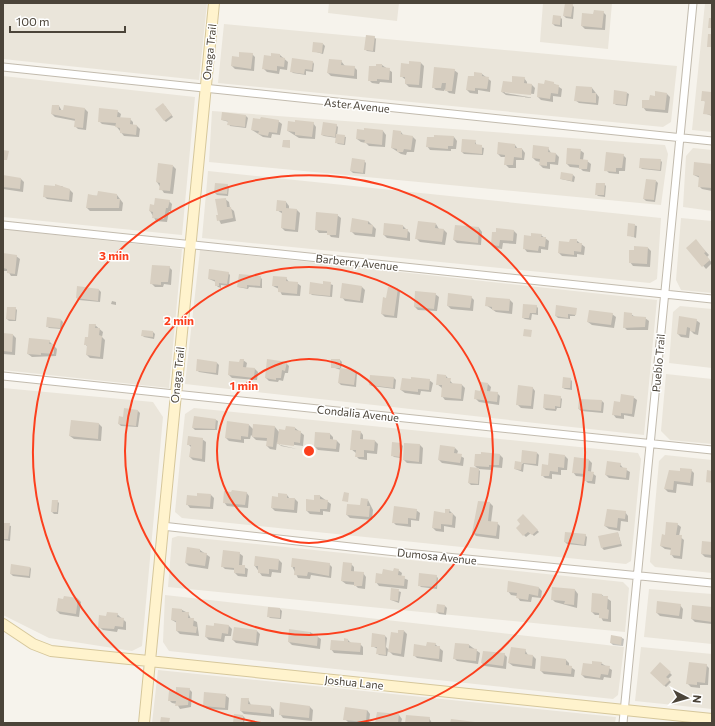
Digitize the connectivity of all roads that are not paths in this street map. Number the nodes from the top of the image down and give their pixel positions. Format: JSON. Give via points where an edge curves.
{"nodes":[{"id":1,"x":214,"y":3,"type":"edge"},
{"id":2,"x":693,"y":3,"type":"edge"},
{"id":3,"x":3,"y":67,"type":"edge"},
{"id":4,"x":206,"y":89,"type":"junction"},
{"id":5,"x":679,"y":137,"type":"junction"},
{"id":6,"x":712,"y":141,"type":"edge"},
{"id":7,"x":3,"y":225,"type":"edge"},
{"id":8,"x":190,"y":245,"type":"junction"},
{"id":9,"x":664,"y":294,"type":"junction"},
{"id":10,"x":712,"y":299,"type":"edge"},
{"id":11,"x":3,"y":376,"type":"edge"},
{"id":12,"x":176,"y":394,"type":"junction"},
{"id":13,"x":652,"y":444,"type":"junction"},
{"id":14,"x":712,"y":450,"type":"edge"},
{"id":15,"x":162,"y":526,"type":"junction"},
{"id":16,"x":638,"y":575,"type":"junction"},
{"id":17,"x":712,"y":583,"type":"edge"},
{"id":18,"x":3,"y":624,"type":"edge"},
{"id":19,"x":151,"y":661,"type":"junction"},
{"id":20,"x":625,"y":710,"type":"junction"},
{"id":21,"x":712,"y":719,"type":"edge"},
{"id":22,"x":144,"y":723,"type":"edge"},
{"id":23,"x":623,"y":723,"type":"edge"}],
"edges":[{"from":1,"to":4,"type":"street","name":"Onaga Trail"},
{"from":2,"to":5,"type":"street","name":"Pueblo Trail"},
{"from":3,"to":4,"type":"street","name":"Aster Avenue"},
{"from":4,"to":5,"type":"street","name":"Aster Avenue"},
{"from":4,"to":8,"type":"street","name":"Onaga Trail"},
{"from":5,"to":6,"type":"street","name":"Aster Avenue"},
{"from":5,"to":9,"type":"street","name":"Pueblo Trail"},
{"from":7,"to":8,"type":"street","name":"Barberry Avenue"},
{"from":8,"to":9,"type":"street","name":"Barberry Avenue"},
{"from":8,"to":12,"type":"street","name":"Onaga Trail"},
{"from":9,"to":10,"type":"street","name":"Barberry Avenue"},
{"from":9,"to":13,"type":"street","name":"Pueblo Trail"},
{"from":11,"to":12,"type":"street","name":"Condalia Avenue"},
{"from":12,"to":13,"type":"street","name":"Condalia Avenue"},
{"from":12,"to":15,"type":"street","name":"Onaga Trail"},
{"from":13,"to":14,"type":"street","name":"Condalia Avenue"},
{"from":13,"to":16,"type":"street","name":"Pueblo Trail"},
{"from":15,"to":16,"type":"street","name":"Dumosa Avenue"},
{"from":15,"to":19,"type":"street","name":"Onaga Trail"},
{"from":16,"to":17,"type":"street","name":"Dumosa Avenue"},
{"from":16,"to":20,"type":"street","name":"Pueblo Trail"},
{"from":18,"to":19,"type":"street","name":"Joshua Lane","via":[[33,644],[51,651]]},
{"from":19,"to":20,"type":"street","name":"Joshua Lane"},
{"from":19,"to":22,"type":"street","name":"Onaga Trail"},
{"from":20,"to":21,"type":"street","name":"Joshua Lane"},
{"from":20,"to":23,"type":"street","name":"Pueblo Trail"}]}
